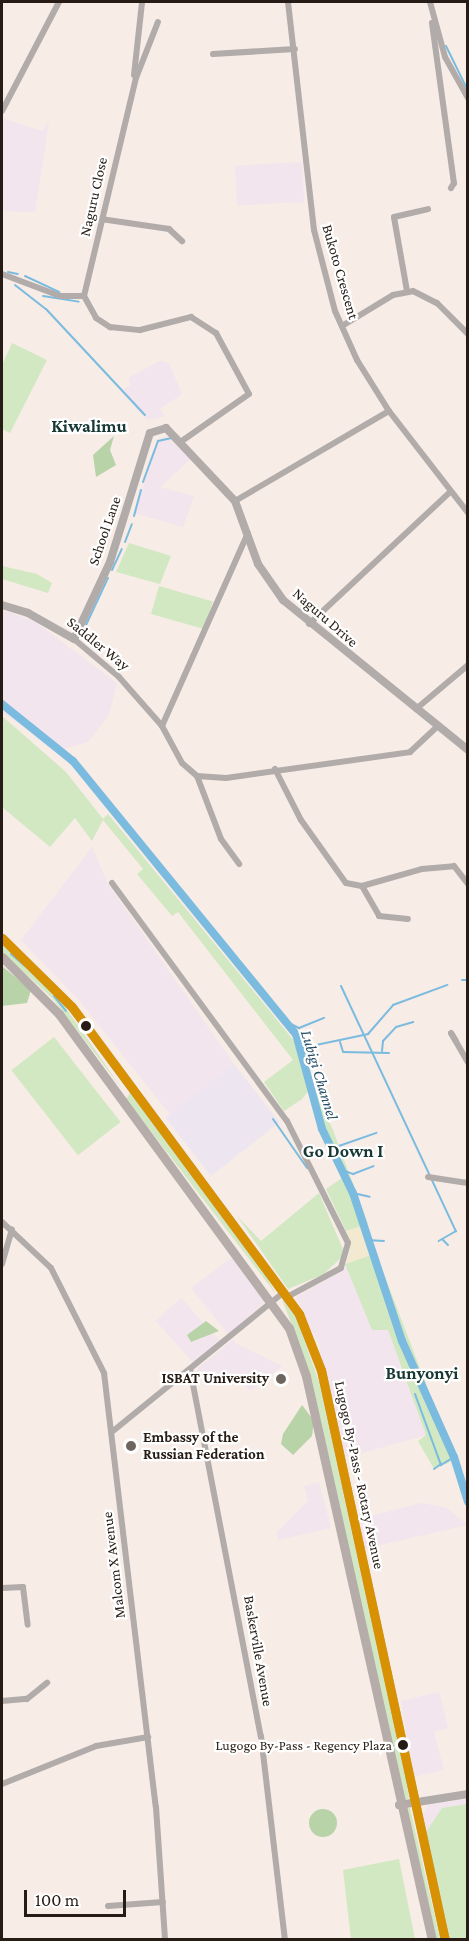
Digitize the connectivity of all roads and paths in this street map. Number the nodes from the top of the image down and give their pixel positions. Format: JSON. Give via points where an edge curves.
{"nodes":[{"id":1,"x":59,"y":2,"type":"edge"},
{"id":2,"x":142,"y":2,"type":"edge"},
{"id":3,"x":288,"y":2,"type":"edge"},
{"id":4,"x":430,"y":2,"type":"edge"},
{"id":5,"x":158,"y":22,"type":"dead end"},
{"id":6,"x":432,"y":22,"type":"junction"},
{"id":7,"x":295,"y":49,"type":"junction"},
{"id":8,"x":213,"y":54,"type":"dead end"},
{"id":9,"x":133,"y":88,"type":"junction"},
{"id":10,"x":468,"y":98,"type":"edge"},
{"id":11,"x":2,"y":111,"type":"edge"},
{"id":12,"x":451,"y":188,"type":"dead end"},
{"id":13,"x":428,"y":208,"type":"dead end"},
{"id":14,"x":101,"y":219,"type":"junction"},
{"id":15,"x":182,"y":241,"type":"dead end"},
{"id":16,"x":2,"y":274,"type":"edge"},
{"id":17,"x":407,"y":291,"type":"junction"},
{"id":18,"x":84,"y":296,"type":"junction"},
{"id":19,"x":342,"y":326,"type":"junction"},
{"id":20,"x":468,"y":334,"type":"edge"},
{"id":21,"x":389,"y":411,"type":"junction"},
{"id":22,"x":157,"y":429,"type":"joint"},
{"id":23,"x":183,"y":441,"type":"junction"},
{"id":24,"x":450,"y":492,"type":"junction"},
{"id":25,"x":235,"y":501,"type":"junction"},
{"id":26,"x":468,"y":513,"type":"edge"},
{"id":27,"x":248,"y":532,"type":"junction"},
{"id":28,"x":2,"y":605,"type":"edge"},
{"id":29,"x":309,"y":624,"type":"junction"},
{"id":30,"x":74,"y":639,"type":"junction"},
{"id":31,"x":468,"y":665,"type":"edge"},
{"id":32,"x":416,"y":709,"type":"junction"},
{"id":33,"x":162,"y":726,"type":"junction"},
{"id":34,"x":437,"y":727,"type":"junction"},
{"id":35,"x":468,"y":750,"type":"edge"},
{"id":36,"x":275,"y":769,"type":"junction"},
{"id":37,"x":197,"y":776,"type":"junction"},
{"id":38,"x":239,"y":864,"type":"dead end"},
{"id":39,"x":112,"y":884,"type":"dead end"},
{"id":40,"x":468,"y":884,"type":"edge"},
{"id":41,"x":362,"y":886,"type":"junction"},
{"id":42,"x":408,"y":919,"type":"dead end"},
{"id":43,"x":2,"y":938,"type":"edge"},
{"id":44,"x":2,"y":957,"type":"edge"},
{"id":45,"x":456,"y":1041,"type":"dead end"},
{"id":46,"x":468,"y":1063,"type":"edge"},
{"id":47,"x":130,"y":1087,"type":"junction"},
{"id":48,"x":120,"y":1096,"type":"junction"},
{"id":49,"x":429,"y":1177,"type":"dead end"},
{"id":50,"x":468,"y":1183,"type":"edge"},
{"id":51,"x":2,"y":1222,"type":"edge"},
{"id":52,"x":12,"y":1229,"type":"junction"},
{"id":53,"x":2,"y":1264,"type":"edge"},
{"id":54,"x":285,"y":1295,"type":"junction"},
{"id":55,"x":272,"y":1302,"type":"junction"},
{"id":56,"x":190,"y":1369,"type":"junction"},
{"id":57,"x":113,"y":1431,"type":"junction"},
{"id":58,"x":2,"y":1588,"type":"edge"},
{"id":59,"x":28,"y":1626,"type":"dead end"},
{"id":60,"x":47,"y":1683,"type":"dead end"},
{"id":61,"x":2,"y":1701,"type":"edge"},
{"id":62,"x":148,"y":1737,"type":"junction"},
{"id":63,"x":2,"y":1784,"type":"edge"},
{"id":64,"x":468,"y":1794,"type":"edge"},
{"id":65,"x":412,"y":1802,"type":"junction"},
{"id":66,"x":399,"y":1805,"type":"junction"},
{"id":67,"x":163,"y":1902,"type":"junction"},
{"id":68,"x":108,"y":1906,"type":"dead end"},
{"id":69,"x":165,"y":1940,"type":"edge"},
{"id":70,"x":285,"y":1940,"type":"edge"},
{"id":71,"x":432,"y":1940,"type":"edge"},
{"id":72,"x":445,"y":1940,"type":"edge"}],
"edges":[{"from":1,"to":11,"type":"street"},
{"from":2,"to":9,"type":"street"},
{"from":3,"to":7,"type":"street","name":"Bukoto Crescent"},
{"from":4,"to":6,"type":"street"},
{"from":5,"to":9,"type":"street","name":"Naguru Close"},
{"from":6,"to":10,"type":"street","via":[[458,88]]},
{"from":6,"to":12,"type":"street","via":[[454,183]]},
{"from":7,"to":8,"type":"street"},
{"from":7,"to":19,"type":"street","name":"Bukoto Crescent","via":[[314,230]]},
{"from":9,"to":14,"type":"street","name":"Naguru Close"},
{"from":13,"to":17,"type":"street","via":[[394,217]]},
{"from":14,"to":15,"type":"street","via":[[169,229]]},
{"from":14,"to":18,"type":"street","name":"Naguru Close"},
{"from":16,"to":18,"type":"street","via":[[60,296]]},
{"from":17,"to":19,"type":"street"},
{"from":17,"to":20,"type":"street","via":[[437,303]]},
{"from":18,"to":23,"type":"street","via":[[96,318],[110,327],[140,330],[191,316],[216,333],[249,394]]},
{"from":19,"to":21,"type":"street","name":"Bukoto Crescent"},
{"from":21,"to":24,"type":"street","name":"Bukoto Crescent"},
{"from":21,"to":25,"type":"street"},
{"from":22,"to":23,"type":"street","name":"Naguru Drive"},
{"from":22,"to":30,"type":"street","name":"School Lane","via":[[110,562]]},
{"from":23,"to":25,"type":"street","name":"Naguru Drive"},
{"from":24,"to":26,"type":"street","name":"Bukoto Crescent"},
{"from":24,"to":29,"type":"street"},
{"from":25,"to":27,"type":"street","name":"Naguru Drive"},
{"from":27,"to":29,"type":"street","name":"Naguru Drive","via":[[267,579]]},
{"from":27,"to":33,"type":"street"},
{"from":28,"to":30,"type":"street","name":"Saddler Way","via":[[28,613]]},
{"from":29,"to":32,"type":"street","name":"Naguru Drive"},
{"from":30,"to":33,"type":"street","name":"Saddler Way","via":[[119,677]]},
{"from":31,"to":32,"type":"street"},
{"from":32,"to":34,"type":"street","name":"Naguru Drive"},
{"from":33,"to":37,"type":"street","name":"Saddler Way","via":[[182,763]]},
{"from":34,"to":35,"type":"street","name":"Naguru Drive"},
{"from":34,"to":36,"type":"street","via":[[410,752]]},
{"from":36,"to":37,"type":"street","via":[[226,778]]},
{"from":36,"to":41,"type":"street","via":[[327,859],[346,883]]},
{"from":37,"to":38,"type":"street","via":[[221,839]]},
{"from":39,"to":54,"type":"street","via":[[287,1121],[348,1243],[341,1268]]},
{"from":40,"to":41,"type":"street","via":[[454,866],[422,868]]},
{"from":41,"to":42,"type":"street","via":[[379,916]]},
{"from":43,"to":47,"type":"main road","name":"Lugogo By-Pass - Rotary Avenue","via":[[54,986]]},
{"from":44,"to":48,"type":"main road","name":"Lugogo By-Pass - Rotary Avenue","via":[[59,1014]]},
{"from":45,"to":46,"type":"street"},
{"from":47,"to":48,"type":"main road"},
{"from":47,"to":54,"type":"main road","name":"Lugogo By-Pass - Rotary Avenue"},
{"from":48,"to":55,"type":"main road","name":"Lugogo By-Pass - Rotary Avenue"},
{"from":49,"to":50,"type":"street"},
{"from":51,"to":52,"type":"street","name":"Malcom X Avenue"},
{"from":52,"to":53,"type":"street"},
{"from":52,"to":57,"type":"street","name":"Malcom X Avenue","via":[[51,1268],[83,1325],[104,1374]]},
{"from":54,"to":55,"type":"street"},
{"from":54,"to":65,"type":"main road","name":"Lugogo By-Pass - Rotary Avenue","via":[[321,1370]]},
{"from":55,"to":56,"type":"street"},
{"from":55,"to":66,"type":"main road","name":"Lugogo By-Pass - Rotary Avenue","via":[[306,1376]]},
{"from":56,"to":57,"type":"street"},
{"from":56,"to":70,"type":"street","name":"Baskerville Avenue","via":[[261,1736]]},
{"from":57,"to":62,"type":"street","name":"Malcom X Avenue"},
{"from":58,"to":59,"type":"street","via":[[23,1587]]},
{"from":60,"to":61,"type":"street","via":[[27,1699]]},
{"from":62,"to":63,"type":"street","via":[[96,1746]]},
{"from":62,"to":67,"type":"street","name":"Malcom X Avenue"},
{"from":64,"to":65,"type":"street"},
{"from":65,"to":66,"type":"street"},
{"from":65,"to":72,"type":"main road","name":"Lugogo By-Pass - Rotary Avenue"},
{"from":66,"to":71,"type":"main road","name":"Lugogo By-Pass - Rotary Avenue"},
{"from":67,"to":68,"type":"street"},
{"from":67,"to":69,"type":"street","name":"Malcom X Avenue"}]}
